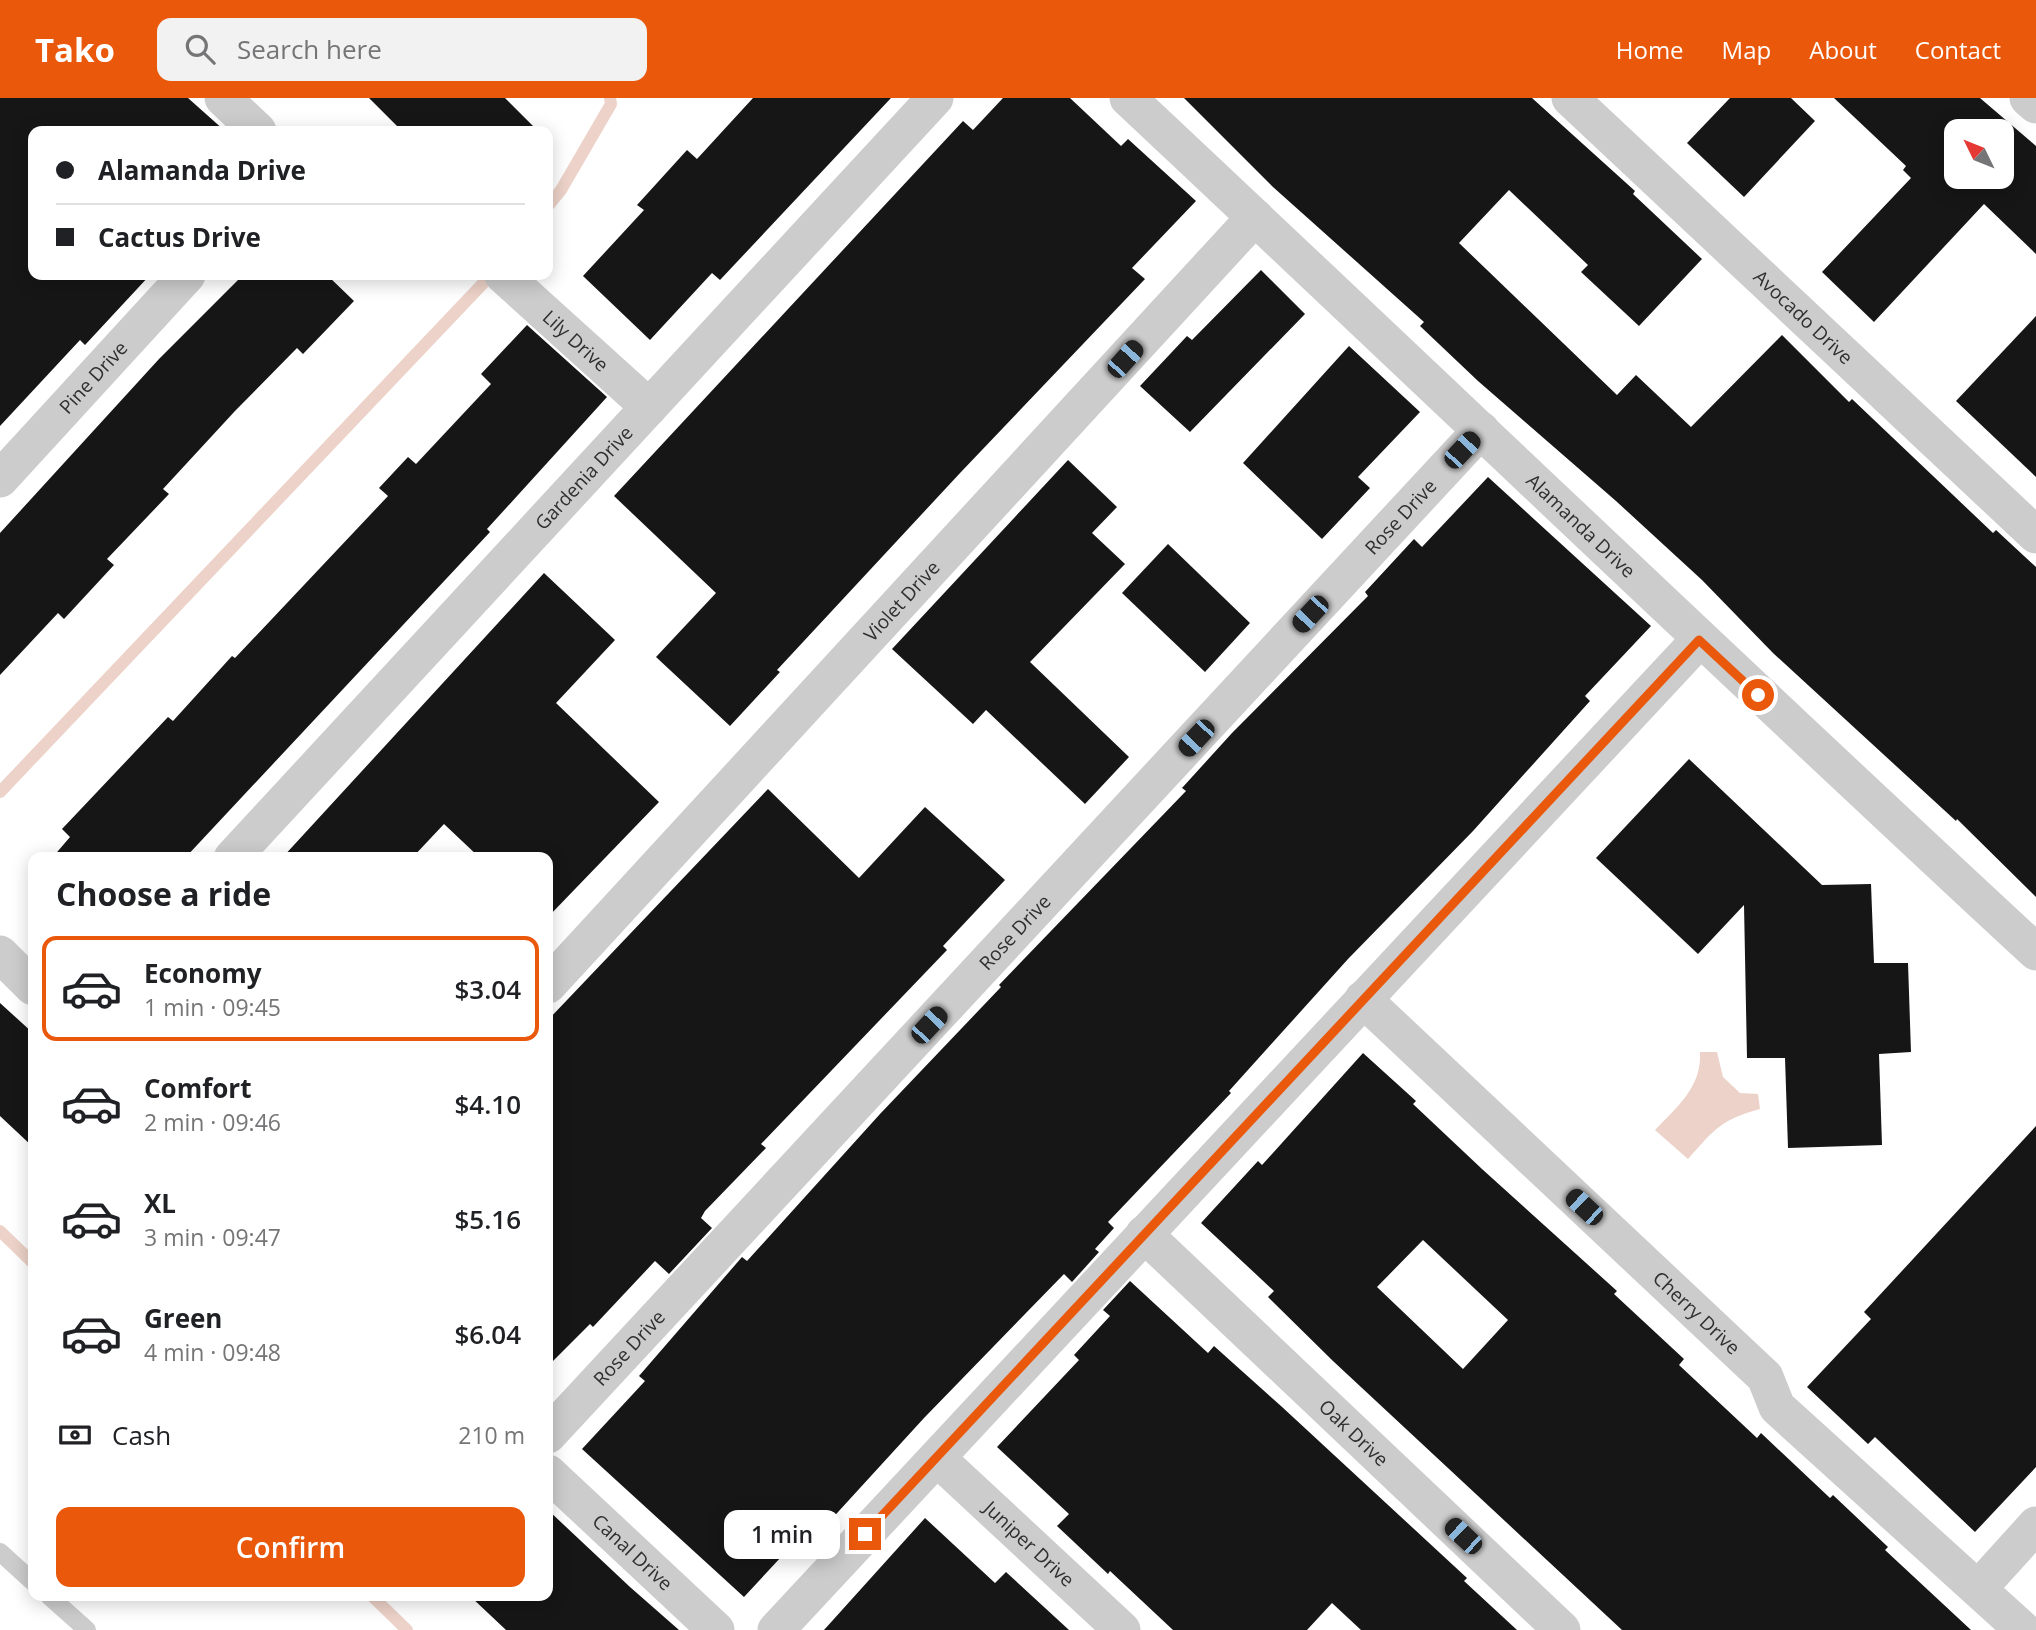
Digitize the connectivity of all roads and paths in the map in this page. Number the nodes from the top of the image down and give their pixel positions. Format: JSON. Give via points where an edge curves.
{"nodes":[{"id":1,"x":223,"y":98,"type":"edge"},
{"id":2,"x":935,"y":98,"type":"edge"},
{"id":3,"x":1128,"y":98,"type":"edge"},
{"id":4,"x":1570,"y":98,"type":"edge"},
{"id":5,"x":2028,"y":98,"type":"edge"},
{"id":6,"x":2036,"y":105,"type":"edge"},
{"id":7,"x":253,"y":126,"type":"edge"},
{"id":8,"x":1255,"y":218,"type":"junction"},
{"id":9,"x":182,"y":280,"type":"edge"},
{"id":10,"x":510,"y":281,"type":"edge"},
{"id":11,"x":649,"y":407,"type":"junction"},
{"id":12,"x":1481,"y":430,"type":"junction"},
{"id":13,"x":0,"y":479,"type":"edge"},
{"id":14,"x":2036,"y":535,"type":"edge"},
{"id":15,"x":1699,"y":640,"type":"junction"},
{"id":16,"x":238,"y":852,"type":"edge"},
{"id":17,"x":2036,"y":952,"type":"edge"},
{"id":18,"x":0,"y":954,"type":"edge"},
{"id":19,"x":553,"y":980,"type":"edge"},
{"id":20,"x":28,"y":982,"type":"edge"},
{"id":21,"x":1363,"y":999,"type":"junction"},
{"id":22,"x":1144,"y":1234,"type":"junction"},
{"id":23,"x":553,"y":1430,"type":"edge"},
{"id":24,"x":937,"y":1458,"type":"junction"},
{"id":25,"x":553,"y":1478,"type":"edge"},
{"id":26,"x":2036,"y":1525,"type":"edge"},
{"id":27,"x":0,"y":1552,"type":"edge"},
{"id":28,"x":28,"y":1577,"type":"edge"},
{"id":29,"x":1978,"y":1589,"type":"junction"},
{"id":30,"x":55,"y":1601,"type":"edge"},
{"id":31,"x":87,"y":1630,"type":"edge"},
{"id":32,"x":716,"y":1630,"type":"edge"},
{"id":33,"x":776,"y":1630,"type":"edge"},
{"id":34,"x":1122,"y":1630,"type":"edge"},
{"id":35,"x":1562,"y":1630,"type":"edge"},
{"id":36,"x":2023,"y":1630,"type":"edge"}],
"edges":[{"from":1,"to":7,"type":"street"},
{"from":2,"to":11,"type":"street","name":"Gardenia Drive"},
{"from":3,"to":8,"type":"street","name":"Alamanda Drive"},
{"from":4,"to":14,"type":"street","name":"Avocado Drive"},
{"from":5,"to":6,"type":"street"},
{"from":8,"to":12,"type":"street","name":"Alamanda Drive"},
{"from":8,"to":19,"type":"street","name":"Violet Drive"},
{"from":9,"to":13,"type":"street","name":"Pine Drive"},
{"from":10,"to":11,"type":"street","name":"Lily Drive"},
{"from":11,"to":16,"type":"street","name":"Gardenia Drive"},
{"from":12,"to":15,"type":"street","name":"Alamanda Drive"},
{"from":12,"to":23,"type":"street","name":"Rose Drive"},
{"from":15,"to":17,"type":"street","name":"Alamanda Drive"},
{"from":15,"to":21,"type":"street"},
{"from":18,"to":20,"type":"street"},
{"from":21,"to":22,"type":"street"},
{"from":21,"to":29,"type":"street","name":"Cherry Drive","via":[[1765,1377],[1777,1406]]},
{"from":22,"to":24,"type":"street"},
{"from":22,"to":35,"type":"street","name":"Oak Drive"},
{"from":24,"to":33,"type":"street"},
{"from":24,"to":34,"type":"street","name":"Juniper Drive"},
{"from":25,"to":32,"type":"street","name":"Canal Drive"},
{"from":26,"to":29,"type":"street"},
{"from":27,"to":28,"type":"lane"},
{"from":29,"to":36,"type":"street","name":"Cherry Drive"},
{"from":30,"to":31,"type":"lane"}]}
